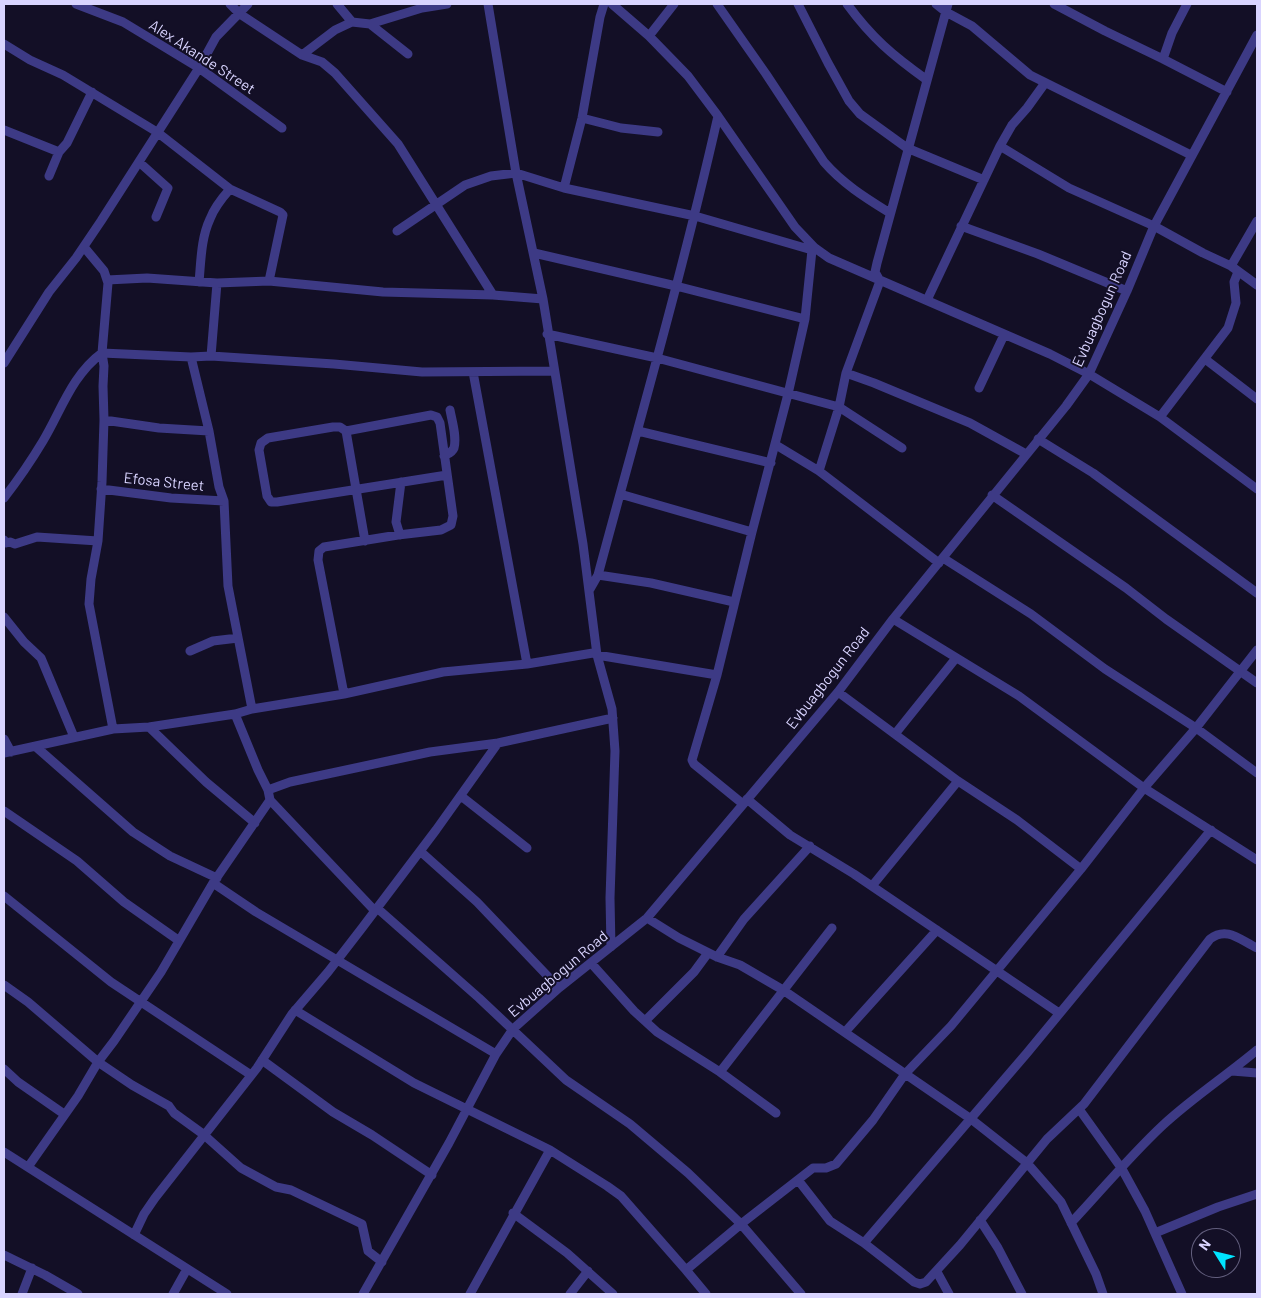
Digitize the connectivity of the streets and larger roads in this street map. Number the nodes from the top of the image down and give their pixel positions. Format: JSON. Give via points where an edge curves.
{"nodes":[{"id":1,"x":76,"y":4,"type":"edge"},
{"id":2,"x":230,"y":4,"type":"edge"},
{"id":3,"x":248,"y":4,"type":"edge"},
{"id":4,"x":336,"y":4,"type":"edge"},
{"id":5,"x":447,"y":4,"type":"edge"},
{"id":6,"x":488,"y":4,"type":"edge"},
{"id":7,"x":604,"y":4,"type":"edge"},
{"id":8,"x":612,"y":4,"type":"edge"},
{"id":9,"x":674,"y":4,"type":"edge"},
{"id":10,"x":717,"y":4,"type":"edge"},
{"id":11,"x":798,"y":4,"type":"edge"},
{"id":12,"x":847,"y":4,"type":"edge"},
{"id":13,"x":936,"y":4,"type":"edge"},
{"id":14,"x":1054,"y":4,"type":"edge"},
{"id":15,"x":1187,"y":4,"type":"edge"},
{"id":16,"x":421,"y":6,"type":"edge"},
{"id":17,"x":947,"y":8,"type":"edge"},
{"id":18,"x":240,"y":14,"type":"junction"},
{"id":19,"x":352,"y":22,"type":"junction"},
{"id":20,"x":370,"y":24,"type":"junction"},
{"id":21,"x":1257,"y":35,"type":"edge"},
{"id":22,"x":650,"y":36,"type":"junction"},
{"id":23,"x":4,"y":44,"type":"edge"},
{"id":24,"x":408,"y":54,"type":"dead end"},
{"id":25,"x":302,"y":55,"type":"junction"},
{"id":26,"x":1163,"y":59,"type":"junction"},
{"id":27,"x":200,"y":68,"type":"junction"},
{"id":28,"x":927,"y":80,"type":"junction"},
{"id":29,"x":1045,"y":83,"type":"junction"},
{"id":30,"x":92,"y":92,"type":"junction"},
{"id":31,"x":1227,"y":92,"type":"junction"},
{"id":32,"x":718,"y":116,"type":"junction"},
{"id":33,"x":582,"y":118,"type":"junction"},
{"id":34,"x":282,"y":128,"type":"dead end"},
{"id":35,"x":4,"y":130,"type":"edge"},
{"id":36,"x":157,"y":132,"type":"junction"},
{"id":37,"x":658,"y":132,"type":"dead end"},
{"id":38,"x":1000,"y":146,"type":"junction"},
{"id":39,"x":907,"y":148,"type":"junction"},
{"id":40,"x":59,"y":152,"type":"junction"},
{"id":41,"x":1191,"y":155,"type":"junction"},
{"id":42,"x":139,"y":162,"type":"junction"},
{"id":43,"x":516,"y":173,"type":"junction"},
{"id":44,"x":49,"y":176,"type":"dead end"},
{"id":45,"x":984,"y":180,"type":"junction"},
{"id":46,"x":564,"y":188,"type":"junction"},
{"id":47,"x":230,"y":189,"type":"junction"},
{"id":48,"x":437,"y":206,"type":"junction"},
{"id":49,"x":890,"y":213,"type":"junction"},
{"id":50,"x":695,"y":216,"type":"junction"},
{"id":51,"x":156,"y":217,"type":"dead end"},
{"id":52,"x":1257,"y":221,"type":"edge"},
{"id":53,"x":961,"y":226,"type":"junction"},
{"id":54,"x":1154,"y":226,"type":"junction"},
{"id":55,"x":398,"y":231,"type":"dead end"},
{"id":56,"x":84,"y":247,"type":"junction"},
{"id":57,"x":813,"y":249,"type":"junction"},
{"id":58,"x":534,"y":253,"type":"junction"},
{"id":59,"x":1235,"y":269,"type":"junction"},
{"id":60,"x":107,"y":280,"type":"junction"},
{"id":61,"x":269,"y":281,"type":"junction"},
{"id":62,"x":880,"y":281,"type":"junction"},
{"id":63,"x":199,"y":282,"type":"junction"},
{"id":64,"x":217,"y":283,"type":"junction"},
{"id":65,"x":1257,"y":285,"type":"edge"},
{"id":66,"x":676,"y":286,"type":"junction"},
{"id":67,"x":1128,"y":290,"type":"junction"},
{"id":68,"x":493,"y":295,"type":"junction"},
{"id":69,"x":543,"y":299,"type":"junction"},
{"id":70,"x":927,"y":300,"type":"junction"},
{"id":71,"x":805,"y":319,"type":"junction"},
{"id":72,"x":547,"y":334,"type":"junction"},
{"id":73,"x":1004,"y":335,"type":"junction"},
{"id":74,"x":102,"y":352,"type":"junction"},
{"id":75,"x":211,"y":356,"type":"junction"},
{"id":76,"x":191,"y":357,"type":"junction"},
{"id":77,"x":657,"y":358,"type":"junction"},
{"id":78,"x":1205,"y":359,"type":"junction"},
{"id":79,"x":4,"y":363,"type":"edge"},
{"id":80,"x":553,"y":371,"type":"junction"},
{"id":81,"x":473,"y":372,"type":"junction"},
{"id":82,"x":846,"y":373,"type":"junction"},
{"id":83,"x":1089,"y":374,"type":"junction"},
{"id":84,"x":979,"y":388,"type":"dead end"},
{"id":85,"x":788,"y":394,"type":"junction"},
{"id":86,"x":1257,"y":399,"type":"edge"},
{"id":87,"x":839,"y":407,"type":"junction"},
{"id":88,"x":450,"y":410,"type":"dead end"},
{"id":89,"x":1160,"y":417,"type":"junction"},
{"id":90,"x":104,"y":420,"type":"junction"},
{"id":91,"x":209,"y":431,"type":"junction"},
{"id":92,"x":638,"y":431,"type":"junction"},
{"id":93,"x":346,"y":432,"type":"junction"},
{"id":94,"x":1038,"y":439,"type":"junction"},
{"id":95,"x":776,"y":445,"type":"junction"},
{"id":96,"x":902,"y":448,"type":"dead end"},
{"id":97,"x":1026,"y":454,"type":"junction"},
{"id":98,"x":444,"y":456,"type":"junction"},
{"id":99,"x":770,"y":463,"type":"junction"},
{"id":100,"x":820,"y":471,"type":"junction"},
{"id":101,"x":447,"y":474,"type":"junction"},
{"id":102,"x":401,"y":482,"type":"junction"},
{"id":103,"x":102,"y":488,"type":"junction"},
{"id":104,"x":356,"y":489,"type":"junction"},
{"id":105,"x":1257,"y":489,"type":"edge"},
{"id":106,"x":620,"y":494,"type":"junction"},
{"id":107,"x":992,"y":495,"type":"junction"},
{"id":108,"x":4,"y":498,"type":"edge"},
{"id":109,"x":224,"y":501,"type":"junction"},
{"id":110,"x":752,"y":532,"type":"junction"},
{"id":111,"x":400,"y":534,"type":"junction"},
{"id":112,"x":4,"y":540,"type":"edge"},
{"id":113,"x":98,"y":541,"type":"junction"},
{"id":114,"x":366,"y":541,"type":"junction"},
{"id":115,"x":941,"y":560,"type":"junction"},
{"id":116,"x":598,"y":575,"type":"junction"},
{"id":117,"x":590,"y":589,"type":"junction"},
{"id":118,"x":1257,"y":594,"type":"edge"},
{"id":119,"x":734,"y":602,"type":"junction"},
{"id":120,"x":4,"y":617,"type":"edge"},
{"id":121,"x":892,"y":619,"type":"junction"},
{"id":122,"x":238,"y":638,"type":"junction"},
{"id":123,"x":1257,"y":650,"type":"edge"},
{"id":124,"x":190,"y":651,"type":"dead end"},
{"id":125,"x":597,"y":655,"type":"junction"},
{"id":126,"x":956,"y":658,"type":"junction"},
{"id":127,"x":527,"y":664,"type":"junction"},
{"id":128,"x":1240,"y":672,"type":"junction"},
{"id":129,"x":717,"y":675,"type":"junction"},
{"id":130,"x":1257,"y":683,"type":"edge"},
{"id":131,"x":838,"y":692,"type":"junction"},
{"id":132,"x":344,"y":694,"type":"junction"},
{"id":133,"x":252,"y":709,"type":"junction"},
{"id":134,"x":236,"y":714,"type":"junction"},
{"id":135,"x":613,"y":718,"type":"junction"},
{"id":136,"x":149,"y":728,"type":"junction"},
{"id":137,"x":1196,"y":728,"type":"junction"},
{"id":138,"x":113,"y":729,"type":"junction"},
{"id":139,"x":895,"y":734,"type":"junction"},
{"id":140,"x":74,"y":737,"type":"junction"},
{"id":141,"x":4,"y":739,"type":"edge"},
{"id":142,"x":498,"y":743,"type":"junction"},
{"id":143,"x":35,"y":746,"type":"junction"},
{"id":144,"x":7,"y":752,"type":"edge"},
{"id":145,"x":1257,"y":773,"type":"edge"},
{"id":146,"x":958,"y":781,"type":"junction"},
{"id":147,"x":1144,"y":788,"type":"junction"},
{"id":148,"x":269,"y":795,"type":"junction"},
{"id":149,"x":461,"y":796,"type":"junction"},
{"id":150,"x":745,"y":802,"type":"junction"},
{"id":151,"x":4,"y":811,"type":"edge"},
{"id":152,"x":255,"y":823,"type":"junction"},
{"id":153,"x":1211,"y":830,"type":"junction"},
{"id":154,"x":810,"y":846,"type":"junction"},
{"id":155,"x":528,"y":848,"type":"dead end"},
{"id":156,"x":420,"y":852,"type":"junction"},
{"id":157,"x":1257,"y":860,"type":"edge"},
{"id":158,"x":1080,"y":869,"type":"junction"},
{"id":159,"x":215,"y":880,"type":"junction"},
{"id":160,"x":872,"y":886,"type":"junction"},
{"id":161,"x":4,"y":896,"type":"edge"},
{"id":162,"x":376,"y":909,"type":"junction"},
{"id":163,"x":648,"y":918,"type":"junction"},
{"id":164,"x":832,"y":928,"type":"dead end"},
{"id":165,"x":937,"y":930,"type":"junction"},
{"id":166,"x":178,"y":940,"type":"junction"},
{"id":167,"x":612,"y":948,"type":"junction"},
{"id":168,"x":1257,"y":948,"type":"edge"},
{"id":169,"x":708,"y":953,"type":"junction"},
{"id":170,"x":717,"y":957,"type":"junction"},
{"id":171,"x":337,"y":960,"type":"junction"},
{"id":172,"x":591,"y":963,"type":"junction"},
{"id":173,"x":995,"y":971,"type":"junction"},
{"id":174,"x":4,"y":984,"type":"edge"},
{"id":175,"x":559,"y":988,"type":"junction"},
{"id":176,"x":783,"y":990,"type":"junction"},
{"id":177,"x":141,"y":1002,"type":"junction"},
{"id":178,"x":295,"y":1010,"type":"junction"},
{"id":179,"x":1059,"y":1013,"type":"junction"},
{"id":180,"x":645,"y":1021,"type":"junction"},
{"id":181,"x":513,"y":1029,"type":"junction"},
{"id":182,"x":845,"y":1032,"type":"junction"},
{"id":183,"x":1257,"y":1050,"type":"edge"},
{"id":184,"x":496,"y":1054,"type":"junction"},
{"id":185,"x":262,"y":1060,"type":"junction"},
{"id":186,"x":98,"y":1062,"type":"junction"},
{"id":187,"x":4,"y":1069,"type":"edge"},
{"id":188,"x":1232,"y":1071,"type":"junction"},
{"id":189,"x":720,"y":1072,"type":"junction"},
{"id":190,"x":1257,"y":1073,"type":"edge"},
{"id":191,"x":905,"y":1074,"type":"junction"},
{"id":192,"x":252,"y":1075,"type":"junction"},
{"id":193,"x":467,"y":1108,"type":"junction"},
{"id":194,"x":1079,"y":1109,"type":"junction"},
{"id":195,"x":776,"y":1113,"type":"dead end"},
{"id":196,"x":64,"y":1114,"type":"junction"},
{"id":197,"x":971,"y":1119,"type":"junction"},
{"id":198,"x":203,"y":1134,"type":"junction"},
{"id":199,"x":550,"y":1150,"type":"junction"},
{"id":200,"x":4,"y":1152,"type":"edge"},
{"id":201,"x":1027,"y":1163,"type":"junction"},
{"id":202,"x":28,"y":1167,"type":"junction"},
{"id":203,"x":1122,"y":1169,"type":"junction"},
{"id":204,"x":432,"y":1175,"type":"junction"},
{"id":205,"x":798,"y":1180,"type":"junction"},
{"id":206,"x":1257,"y":1194,"type":"edge"},
{"id":207,"x":513,"y":1213,"type":"junction"},
{"id":208,"x":980,"y":1220,"type":"junction"},
{"id":209,"x":1071,"y":1223,"type":"junction"},
{"id":210,"x":741,"y":1224,"type":"junction"},
{"id":211,"x":1155,"y":1233,"type":"junction"},
{"id":212,"x":134,"y":1235,"type":"junction"},
{"id":213,"x":864,"y":1243,"type":"junction"},
{"id":214,"x":4,"y":1255,"type":"edge"},
{"id":215,"x":382,"y":1262,"type":"junction"},
{"id":216,"x":32,"y":1268,"type":"junction"},
{"id":217,"x":187,"y":1268,"type":"junction"},
{"id":218,"x":686,"y":1270,"type":"junction"},
{"id":219,"x":588,"y":1271,"type":"junction"},
{"id":220,"x":936,"y":1272,"type":"junction"},
{"id":221,"x":22,"y":1294,"type":"edge"},
{"id":222,"x":78,"y":1294,"type":"edge"},
{"id":223,"x":173,"y":1294,"type":"edge"},
{"id":224,"x":227,"y":1294,"type":"edge"},
{"id":225,"x":363,"y":1294,"type":"edge"},
{"id":226,"x":470,"y":1294,"type":"edge"},
{"id":227,"x":570,"y":1294,"type":"edge"},
{"id":228,"x":612,"y":1294,"type":"edge"},
{"id":229,"x":706,"y":1294,"type":"edge"},
{"id":230,"x":800,"y":1294,"type":"edge"},
{"id":231,"x":949,"y":1294,"type":"edge"},
{"id":232,"x":1022,"y":1294,"type":"edge"},
{"id":233,"x":1103,"y":1294,"type":"edge"},
{"id":234,"x":1182,"y":1294,"type":"edge"}],
"edges":[{"from":1,"to":27,"type":"street","name":"Alex Akande Street","via":[[123,22]]},
{"from":2,"to":18,"type":"street"},
{"from":3,"to":18,"type":"street"},
{"from":4,"to":19,"type":"street"},
{"from":5,"to":16,"type":"street"},
{"from":6,"to":43,"type":"street"},
{"from":7,"to":33,"type":"street"},
{"from":8,"to":22,"type":"street"},
{"from":9,"to":22,"type":"street"},
{"from":10,"to":49,"type":"street","via":[[824,162],[855,191]]},
{"from":11,"to":39,"type":"street","via":[[849,101],[860,114]]},
{"from":12,"to":28,"type":"street","via":[[884,47]]},
{"from":13,"to":17,"type":"street"},
{"from":14,"to":26,"type":"street"},
{"from":15,"to":26,"type":"street"},
{"from":16,"to":20,"type":"street"},
{"from":17,"to":28,"type":"street"},
{"from":17,"to":29,"type":"street"},
{"from":18,"to":25,"type":"street"},
{"from":18,"to":27,"type":"street","via":[[216,37]]},
{"from":19,"to":20,"type":"street"},
{"from":19,"to":25,"type":"street","via":[[335,30]]},
{"from":20,"to":24,"type":"street"},
{"from":21,"to":31,"type":"street","name":"Evbuagbogun Road"},
{"from":22,"to":32,"type":"street","via":[[688,76]]},
{"from":23,"to":30,"type":"street"},
{"from":25,"to":48,"type":"street","via":[[322,62],[335,73],[398,144]]},
{"from":26,"to":31,"type":"street"},
{"from":27,"to":34,"type":"street","name":"Alex Akande Street"},
{"from":27,"to":36,"type":"street"},
{"from":28,"to":39,"type":"street"},
{"from":29,"to":38,"type":"street"},
{"from":29,"to":41,"type":"street"},
{"from":30,"to":36,"type":"street"},
{"from":30,"to":40,"type":"street","via":[[67,143]]},
{"from":31,"to":41,"type":"street","name":"Evbuagbogun Road"},
{"from":32,"to":50,"type":"street"},
{"from":32,"to":57,"type":"street"},
{"from":33,"to":37,"type":"street","via":[[621,128]]},
{"from":33,"to":46,"type":"street"},
{"from":35,"to":40,"type":"street"},
{"from":36,"to":42,"type":"street"},
{"from":36,"to":47,"type":"street"},
{"from":38,"to":45,"type":"street"},
{"from":38,"to":54,"type":"street","via":[[1068,188]]},
{"from":39,"to":45,"type":"street"},
{"from":39,"to":49,"type":"street"},
{"from":40,"to":44,"type":"street"},
{"from":41,"to":54,"type":"street","name":"Evbuagbogun Road"},
{"from":42,"to":51,"type":"street","via":[[168,188]]},
{"from":42,"to":56,"type":"street"},
{"from":43,"to":46,"type":"street"},
{"from":43,"to":48,"type":"street","via":[[491,176],[465,185]]},
{"from":43,"to":58,"type":"street"},
{"from":45,"to":53,"type":"street"},
{"from":46,"to":50,"type":"street"},
{"from":47,"to":61,"type":"street","via":[[283,215]]},
{"from":47,"to":63,"type":"street","via":[[209,219]]},
{"from":48,"to":55,"type":"street"},
{"from":48,"to":68,"type":"street"},
{"from":49,"to":62,"type":"street","via":[[875,272]]},
{"from":50,"to":57,"type":"street"},
{"from":50,"to":66,"type":"street"},
{"from":52,"to":59,"type":"street"},
{"from":53,"to":67,"type":"street"},
{"from":53,"to":70,"type":"street"},
{"from":54,"to":59,"type":"street"},
{"from":54,"to":67,"type":"street","name":"Evbuagbogun Road"},
{"from":56,"to":60,"type":"street","via":[[104,271]]},
{"from":56,"to":79,"type":"street","via":[[49,292]]},
{"from":57,"to":62,"type":"street"},
{"from":57,"to":71,"type":"street"},
{"from":58,"to":66,"type":"street"},
{"from":58,"to":69,"type":"street"},
{"from":59,"to":65,"type":"street"},
{"from":59,"to":78,"type":"street","via":[[1236,303],[1232,321]]},
{"from":60,"to":63,"type":"street","via":[[147,278]]},
{"from":60,"to":74,"type":"street"},
{"from":61,"to":64,"type":"street"},
{"from":61,"to":68,"type":"street","via":[[383,292]]},
{"from":62,"to":70,"type":"street"},
{"from":62,"to":82,"type":"street"},
{"from":63,"to":64,"type":"street"},
{"from":64,"to":75,"type":"street"},
{"from":66,"to":71,"type":"street"},
{"from":66,"to":77,"type":"street"},
{"from":67,"to":83,"type":"street","name":"Evbuagbogun Road"},
{"from":68,"to":69,"type":"street"},
{"from":69,"to":72,"type":"street"},
{"from":70,"to":73,"type":"street"},
{"from":71,"to":85,"type":"street"},
{"from":72,"to":77,"type":"street"},
{"from":72,"to":80,"type":"street"},
{"from":73,"to":83,"type":"street"},
{"from":73,"to":84,"type":"street"},
{"from":74,"to":76,"type":"street"},
{"from":74,"to":90,"type":"street"},
{"from":74,"to":108,"type":"street","via":[[91,360],[76,380],[43,441]]},
{"from":75,"to":76,"type":"street"},
{"from":75,"to":81,"type":"street","via":[[422,372]]},
{"from":76,"to":91,"type":"street"},
{"from":77,"to":85,"type":"street"},
{"from":77,"to":92,"type":"street"},
{"from":78,"to":86,"type":"street"},
{"from":78,"to":89,"type":"street"},
{"from":80,"to":81,"type":"street"},
{"from":80,"to":117,"type":"street"},
{"from":81,"to":127,"type":"street"},
{"from":82,"to":87,"type":"street"},
{"from":82,"to":97,"type":"street","via":[[970,422]]},
{"from":83,"to":89,"type":"street"},
{"from":83,"to":94,"type":"street","name":"Evbuagbogun Road"},
{"from":85,"to":87,"type":"street"},
{"from":85,"to":95,"type":"street"},
{"from":87,"to":96,"type":"street"},
{"from":87,"to":100,"type":"street"},
{"from":88,"to":98,"type":"street","via":[[454,449]]},
{"from":89,"to":105,"type":"street"},
{"from":90,"to":91,"type":"street"},
{"from":90,"to":103,"type":"street"},
{"from":91,"to":109,"type":"street"},
{"from":92,"to":99,"type":"street"},
{"from":92,"to":106,"type":"street"},
{"from":93,"to":98,"type":"street","via":[[437,416]]},
{"from":93,"to":104,"type":"street"},
{"from":93,"to":104,"type":"street","via":[[340,427],[333,427],[268,438],[261,443],[259,450],[265,487],[271,502]]},
{"from":94,"to":97,"type":"street","name":"Evbuagbogun Road"},
{"from":94,"to":118,"type":"street","via":[[1092,473]]},
{"from":95,"to":99,"type":"street"},
{"from":95,"to":100,"type":"street"},
{"from":97,"to":107,"type":"street","name":"Evbuagbogun Road"},
{"from":98,"to":101,"type":"street"},
{"from":99,"to":110,"type":"street"},
{"from":100,"to":115,"type":"street"},
{"from":101,"to":102,"type":"street"},
{"from":101,"to":111,"type":"street","via":[[453,516],[451,525],[441,530]]},
{"from":102,"to":104,"type":"street"},
{"from":102,"to":111,"type":"street","via":[[396,522]]},
{"from":103,"to":109,"type":"street","name":"Efosa Street","via":[[188,500]]},
{"from":103,"to":113,"type":"street"},
{"from":104,"to":114,"type":"street"},
{"from":106,"to":110,"type":"street"},
{"from":106,"to":116,"type":"street"},
{"from":107,"to":115,"type":"street","name":"Evbuagbogun Road"},
{"from":107,"to":128,"type":"street"},
{"from":109,"to":122,"type":"street","via":[[228,586]]},
{"from":110,"to":119,"type":"street"},
{"from":111,"to":114,"type":"street"},
{"from":112,"to":113,"type":"street","via":[[15,544],[37,537]]},
{"from":113,"to":138,"type":"street","via":[[89,604]]},
{"from":114,"to":132,"type":"street","via":[[324,547],[319,551],[318,560]]},
{"from":115,"to":121,"type":"street","name":"Evbuagbogun Road"},
{"from":115,"to":137,"type":"street","via":[[1030,614]]},
{"from":116,"to":117,"type":"street"},
{"from":116,"to":119,"type":"street"},
{"from":117,"to":125,"type":"street"},
{"from":119,"to":129,"type":"street"},
{"from":120,"to":140,"type":"street","via":[[40,658]]},
{"from":121,"to":126,"type":"street"},
{"from":121,"to":131,"type":"street","name":"Evbuagbogun Road"},
{"from":122,"to":124,"type":"street","via":[[213,642]]},
{"from":122,"to":133,"type":"street"},
{"from":123,"to":128,"type":"street"},
{"from":125,"to":127,"type":"street"},
{"from":125,"to":129,"type":"street"},
{"from":125,"to":135,"type":"street"},
{"from":126,"to":139,"type":"street"},
{"from":126,"to":147,"type":"street","via":[[1020,696]]},
{"from":127,"to":132,"type":"street","via":[[443,672]]},
{"from":128,"to":130,"type":"street"},
{"from":128,"to":137,"type":"street"},
{"from":129,"to":150,"type":"street","via":[[692,760]]},
{"from":131,"to":139,"type":"street"},
{"from":131,"to":150,"type":"street","name":"Evbuagbogun Road"},
{"from":132,"to":133,"type":"street"},
{"from":133,"to":134,"type":"street"},
{"from":134,"to":136,"type":"street"},
{"from":134,"to":148,"type":"street"},
{"from":135,"to":142,"type":"street"},
{"from":135,"to":167,"type":"street"},
{"from":136,"to":138,"type":"street"},
{"from":136,"to":152,"type":"street"},
{"from":137,"to":145,"type":"street"},
{"from":137,"to":147,"type":"street"},
{"from":138,"to":140,"type":"street"},
{"from":139,"to":146,"type":"street"},
{"from":140,"to":143,"type":"street"},
{"from":141,"to":144,"type":"street"},
{"from":142,"to":148,"type":"street","via":[[430,752],[290,782]]},
{"from":142,"to":149,"type":"street"},
{"from":143,"to":144,"type":"street"},
{"from":143,"to":159,"type":"street","via":[[133,832]]},
{"from":146,"to":158,"type":"street","via":[[1017,820]]},
{"from":146,"to":160,"type":"street"},
{"from":147,"to":153,"type":"street"},
{"from":147,"to":158,"type":"street"},
{"from":148,"to":152,"type":"street"},
{"from":148,"to":162,"type":"street"},
{"from":149,"to":155,"type":"street"},
{"from":149,"to":156,"type":"street"},
{"from":150,"to":154,"type":"street"},
{"from":150,"to":163,"type":"street","name":"Evbuagbogun Road"},
{"from":151,"to":166,"type":"street","via":[[77,862],[124,902]]},
{"from":152,"to":159,"type":"street"},
{"from":153,"to":157,"type":"street"},
{"from":153,"to":179,"type":"street"},
{"from":154,"to":160,"type":"street"},
{"from":154,"to":170,"type":"street","via":[[744,919]]},
{"from":156,"to":162,"type":"street"},
{"from":156,"to":175,"type":"street","via":[[477,902]]},
{"from":158,"to":173,"type":"street"},
{"from":159,"to":166,"type":"street"},
{"from":159,"to":171,"type":"street","via":[[256,912]]},
{"from":160,"to":165,"type":"street"},
{"from":161,"to":177,"type":"street","via":[[111,982]]},
{"from":162,"to":171,"type":"street"},
{"from":162,"to":181,"type":"street"},
{"from":163,"to":167,"type":"street","name":"Evbuagbogun Road"},
{"from":163,"to":169,"type":"street"},
{"from":164,"to":176,"type":"street"},
{"from":165,"to":173,"type":"street"},
{"from":165,"to":182,"type":"street"},
{"from":166,"to":177,"type":"street"},
{"from":167,"to":172,"type":"street","name":"Evbuagbogun Road"},
{"from":168,"to":194,"type":"street","via":[[1224,932],[1210,939]]},
{"from":169,"to":170,"type":"street"},
{"from":169,"to":180,"type":"street","via":[[694,972]]},
{"from":170,"to":176,"type":"street","via":[[740,965]]},
{"from":171,"to":178,"type":"street"},
{"from":171,"to":184,"type":"street"},
{"from":172,"to":175,"type":"street","name":"Evbuagbogun Road"},
{"from":172,"to":180,"type":"street"},
{"from":173,"to":179,"type":"street"},
{"from":173,"to":191,"type":"street","via":[[951,1026]]},
{"from":174,"to":186,"type":"street"},
{"from":175,"to":181,"type":"street","name":"Evbuagbogun Road"},
{"from":176,"to":182,"type":"street"},
{"from":176,"to":189,"type":"street"},
{"from":177,"to":186,"type":"street"},
{"from":177,"to":192,"type":"street"},
{"from":178,"to":185,"type":"street"},
{"from":178,"to":193,"type":"street","via":[[414,1083]]},
{"from":179,"to":197,"type":"street"},
{"from":180,"to":189,"type":"street"},
{"from":181,"to":184,"type":"street","name":"Evbuagbogun Road"},
{"from":181,"to":210,"type":"street","via":[[566,1080],[630,1124]]},
{"from":182,"to":191,"type":"street"},
{"from":183,"to":188,"type":"street"},
{"from":184,"to":193,"type":"street","name":"Evbuagbogun Road"},
{"from":185,"to":192,"type":"street"},
{"from":185,"to":204,"type":"street","via":[[333,1112]]},
{"from":186,"to":196,"type":"street"},
{"from":186,"to":198,"type":"street","via":[[169,1106]]},
{"from":187,"to":196,"type":"street"},
{"from":188,"to":190,"type":"street"},
{"from":188,"to":203,"type":"street","via":[[1190,1102]]},
{"from":189,"to":195,"type":"street"},
{"from":191,"to":197,"type":"street"},
{"from":191,"to":205,"type":"street","via":[[873,1120],[836,1164],[813,1168]]},
{"from":192,"to":198,"type":"street"},
{"from":193,"to":199,"type":"street"},
{"from":193,"to":204,"type":"street","name":"Evbuagbogun Road"},
{"from":194,"to":201,"type":"street"},
{"from":194,"to":203,"type":"street"},
{"from":196,"to":202,"type":"street"},
{"from":197,"to":201,"type":"street"},
{"from":197,"to":213,"type":"street"},
{"from":198,"to":212,"type":"street","via":[[154,1198]]},
{"from":198,"to":215,"type":"street","via":[[256,1177],[362,1224],[368,1251]]},
{"from":199,"to":207,"type":"street"},
{"from":199,"to":218,"type":"street","via":[[622,1196]]},
{"from":200,"to":202,"type":"street"},
{"from":201,"to":208,"type":"street"},
{"from":201,"to":209,"type":"street","via":[[1061,1202]]},
{"from":202,"to":212,"type":"street"},
{"from":203,"to":209,"type":"street"},
{"from":203,"to":211,"type":"street"},
{"from":204,"to":215,"type":"street","name":"Evbuagbogun Road"},
{"from":205,"to":210,"type":"street"},
{"from":205,"to":213,"type":"street","via":[[830,1221]]},
{"from":206,"to":211,"type":"street"},
{"from":207,"to":219,"type":"street"},
{"from":207,"to":226,"type":"street"},
{"from":208,"to":220,"type":"street"},
{"from":208,"to":232,"type":"street"},
{"from":209,"to":233,"type":"street"},
{"from":210,"to":218,"type":"street"},
{"from":210,"to":230,"type":"street"},
{"from":211,"to":234,"type":"street"},
{"from":212,"to":217,"type":"street"},
{"from":213,"to":220,"type":"street","via":[[914,1282],[926,1282]]},
{"from":214,"to":216,"type":"street"},
{"from":215,"to":225,"type":"street","name":"Evbuagbogun Road"},
{"from":216,"to":221,"type":"street"},
{"from":216,"to":222,"type":"street"},
{"from":217,"to":223,"type":"street"},
{"from":217,"to":224,"type":"street"},
{"from":218,"to":229,"type":"street"},
{"from":219,"to":227,"type":"street"},
{"from":219,"to":228,"type":"street"},
{"from":220,"to":231,"type":"street"}]}
